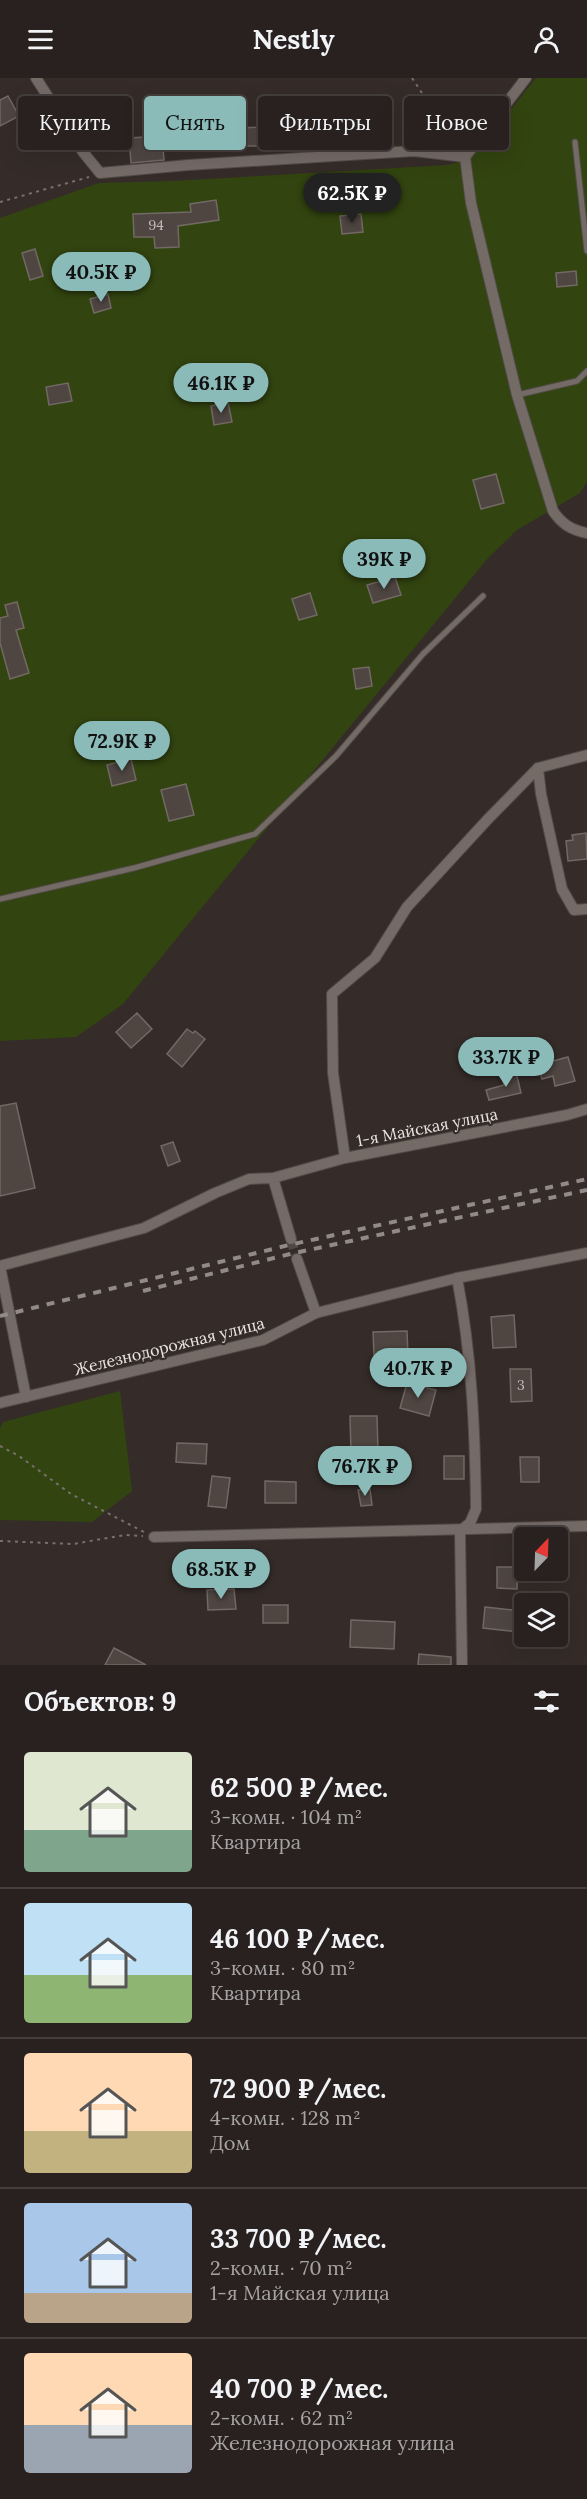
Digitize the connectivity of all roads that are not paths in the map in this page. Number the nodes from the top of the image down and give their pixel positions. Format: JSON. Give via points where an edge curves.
{"nodes":[{"id":1,"x":36,"y":78,"type":"edge"},
{"id":2,"x":526,"y":78,"type":"edge"},
{"id":3,"x":575,"y":142,"type":"dead end"},
{"id":4,"x":465,"y":157,"type":"junction"},
{"id":5,"x":587,"y":250,"type":"edge"},
{"id":6,"x":587,"y":371,"type":"edge"},
{"id":7,"x":517,"y":395,"type":"junction"},
{"id":8,"x":587,"y":533,"type":"edge"},
{"id":9,"x":483,"y":596,"type":"dead end"},
{"id":10,"x":587,"y":755,"type":"edge"},
{"id":11,"x":538,"y":768,"type":"junction"},
{"id":12,"x":0,"y":899,"type":"edge"},
{"id":13,"x":587,"y":909,"type":"edge"},
{"id":14,"x":587,"y":1109,"type":"edge"},
{"id":15,"x":345,"y":1158,"type":"junction"},
{"id":16,"x":273,"y":1178,"type":"junction"},
{"id":17,"x":291,"y":1239,"type":"tunnel mouth"},
{"id":18,"x":587,"y":1253,"type":"edge"},
{"id":19,"x":297,"y":1259,"type":"tunnel mouth"},
{"id":20,"x":0,"y":1266,"type":"edge"},
{"id":21,"x":457,"y":1278,"type":"junction"},
{"id":22,"x":316,"y":1313,"type":"junction"},
{"id":23,"x":26,"y":1397,"type":"junction"},
{"id":24,"x":0,"y":1403,"type":"edge"},
{"id":25,"x":587,"y":1526,"type":"edge"},
{"id":26,"x":460,"y":1531,"type":"junction"},
{"id":27,"x":154,"y":1537,"type":"road end"},
{"id":28,"x":462,"y":1665,"type":"edge"}],
"edges":[{"from":1,"to":4,"type":"street","via":[[100,172],[414,151]]},
{"from":2,"to":4,"type":"street"},
{"from":3,"to":5,"type":"lane"},
{"from":4,"to":7,"type":"street","via":[[471,203]]},
{"from":6,"to":7,"type":"lane","via":[[577,381]]},
{"from":7,"to":8,"type":"street","via":[[553,511],[560,522]]},
{"from":9,"to":12,"type":"lane","via":[[423,654],[336,756],[255,834],[134,868]]},
{"from":10,"to":11,"type":"street"},
{"from":11,"to":13,"type":"street","via":[[562,889],[574,910]]},
{"from":11,"to":15,"type":"street","via":[[406,908],[375,958],[332,994],[333,1073]]},
{"from":14,"to":15,"type":"street","name":"1-я Майская улица"},
{"from":15,"to":16,"type":"street","name":"1-я Майская улица"},
{"from":16,"to":17,"type":"street"},
{"from":16,"to":20,"type":"street","name":"1-я Майская улица","via":[[249,1179],[144,1228]]},
{"from":18,"to":21,"type":"street","name":"Железнодорожная улица"},
{"from":19,"to":22,"type":"street"},
{"from":20,"to":23,"type":"street"},
{"from":21,"to":22,"type":"street","name":"Железнодорожная улица"},
{"from":21,"to":26,"type":"street","via":[[466,1324],[474,1410],[476,1498],[470,1523]]},
{"from":22,"to":23,"type":"street","name":"Железнодорожная улица","via":[[263,1340]]},
{"from":23,"to":24,"type":"street","name":"Железнодорожная улица"},
{"from":25,"to":26,"type":"street"},
{"from":26,"to":27,"type":"street"},
{"from":26,"to":28,"type":"street"}]}
